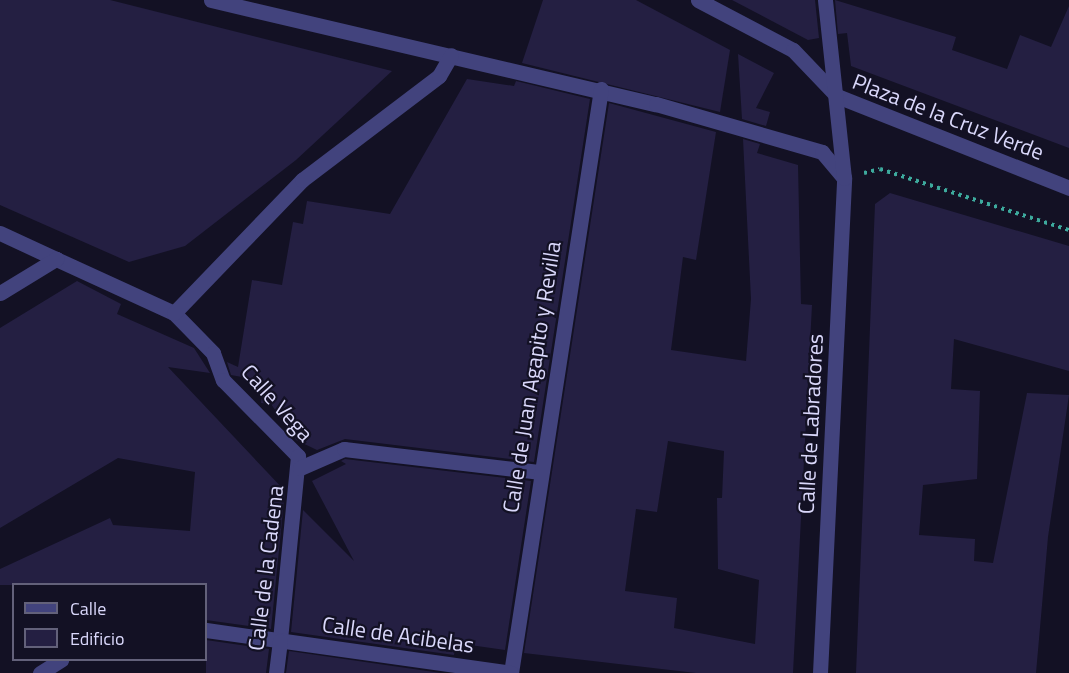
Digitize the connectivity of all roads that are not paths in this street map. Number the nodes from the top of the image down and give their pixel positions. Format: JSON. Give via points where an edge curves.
{"nodes":[{"id":1,"x":211,"y":0,"type":"edge"},
{"id":2,"x":698,"y":0,"type":"edge"},
{"id":3,"x":825,"y":0,"type":"edge"},
{"id":4,"x":451,"y":55,"type":"junction"},
{"id":5,"x":601,"y":89,"type":"junction"},
{"id":6,"x":837,"y":96,"type":"junction"},
{"id":7,"x":844,"y":178,"type":"junction"},
{"id":8,"x":1069,"y":188,"type":"edge"},
{"id":9,"x":0,"y":233,"type":"edge"},
{"id":10,"x":56,"y":259,"type":"junction"},
{"id":11,"x":0,"y":292,"type":"edge"},
{"id":12,"x":174,"y":314,"type":"junction"},
{"id":13,"x":300,"y":468,"type":"junction"},
{"id":14,"x":539,"y":472,"type":"junction"},
{"id":15,"x":207,"y":630,"type":"edge"},
{"id":16,"x":280,"y":641,"type":"junction"},
{"id":17,"x":59,"y":661,"type":"edge"},
{"id":18,"x":40,"y":673,"type":"edge"},
{"id":19,"x":276,"y":673,"type":"edge"},
{"id":20,"x":511,"y":673,"type":"edge"},
{"id":21,"x":820,"y":673,"type":"edge"}],
"edges":[{"from":1,"to":4,"type":"street"},
{"from":2,"to":6,"type":"street","via":[[793,50]]},
{"from":3,"to":6,"type":"street"},
{"from":4,"to":5,"type":"street"},
{"from":4,"to":12,"type":"street","via":[[439,76],[302,180]]},
{"from":5,"to":7,"type":"street","via":[[822,152]]},
{"from":5,"to":14,"type":"street","name":"Calle de Juan Agapito y Revilla"},
{"from":6,"to":7,"type":"street","name":"Plaza de la Cruz Verde"},
{"from":6,"to":8,"type":"street","name":"Plaza de la Cruz Verde"},
{"from":7,"to":21,"type":"street","name":"Calle de Labradores"},
{"from":9,"to":10,"type":"street","name":"Calle Vega"},
{"from":10,"to":11,"type":"street"},
{"from":10,"to":12,"type":"street","name":"Calle Vega"},
{"from":12,"to":13,"type":"street","name":"Calle Vega","via":[[213,352],[223,380],[298,456]]},
{"from":13,"to":14,"type":"street","via":[[344,449]]},
{"from":13,"to":16,"type":"street","name":"Calle de la Cadena"},
{"from":14,"to":20,"type":"street","name":"Calle de Juan Agapito y Revilla"},
{"from":15,"to":16,"type":"street","name":"Calle de Acibelas"},
{"from":16,"to":19,"type":"street","name":"Calle de la Cadena"},
{"from":16,"to":20,"type":"street","name":"Calle de Acibelas"},
{"from":17,"to":18,"type":"street"}]}
